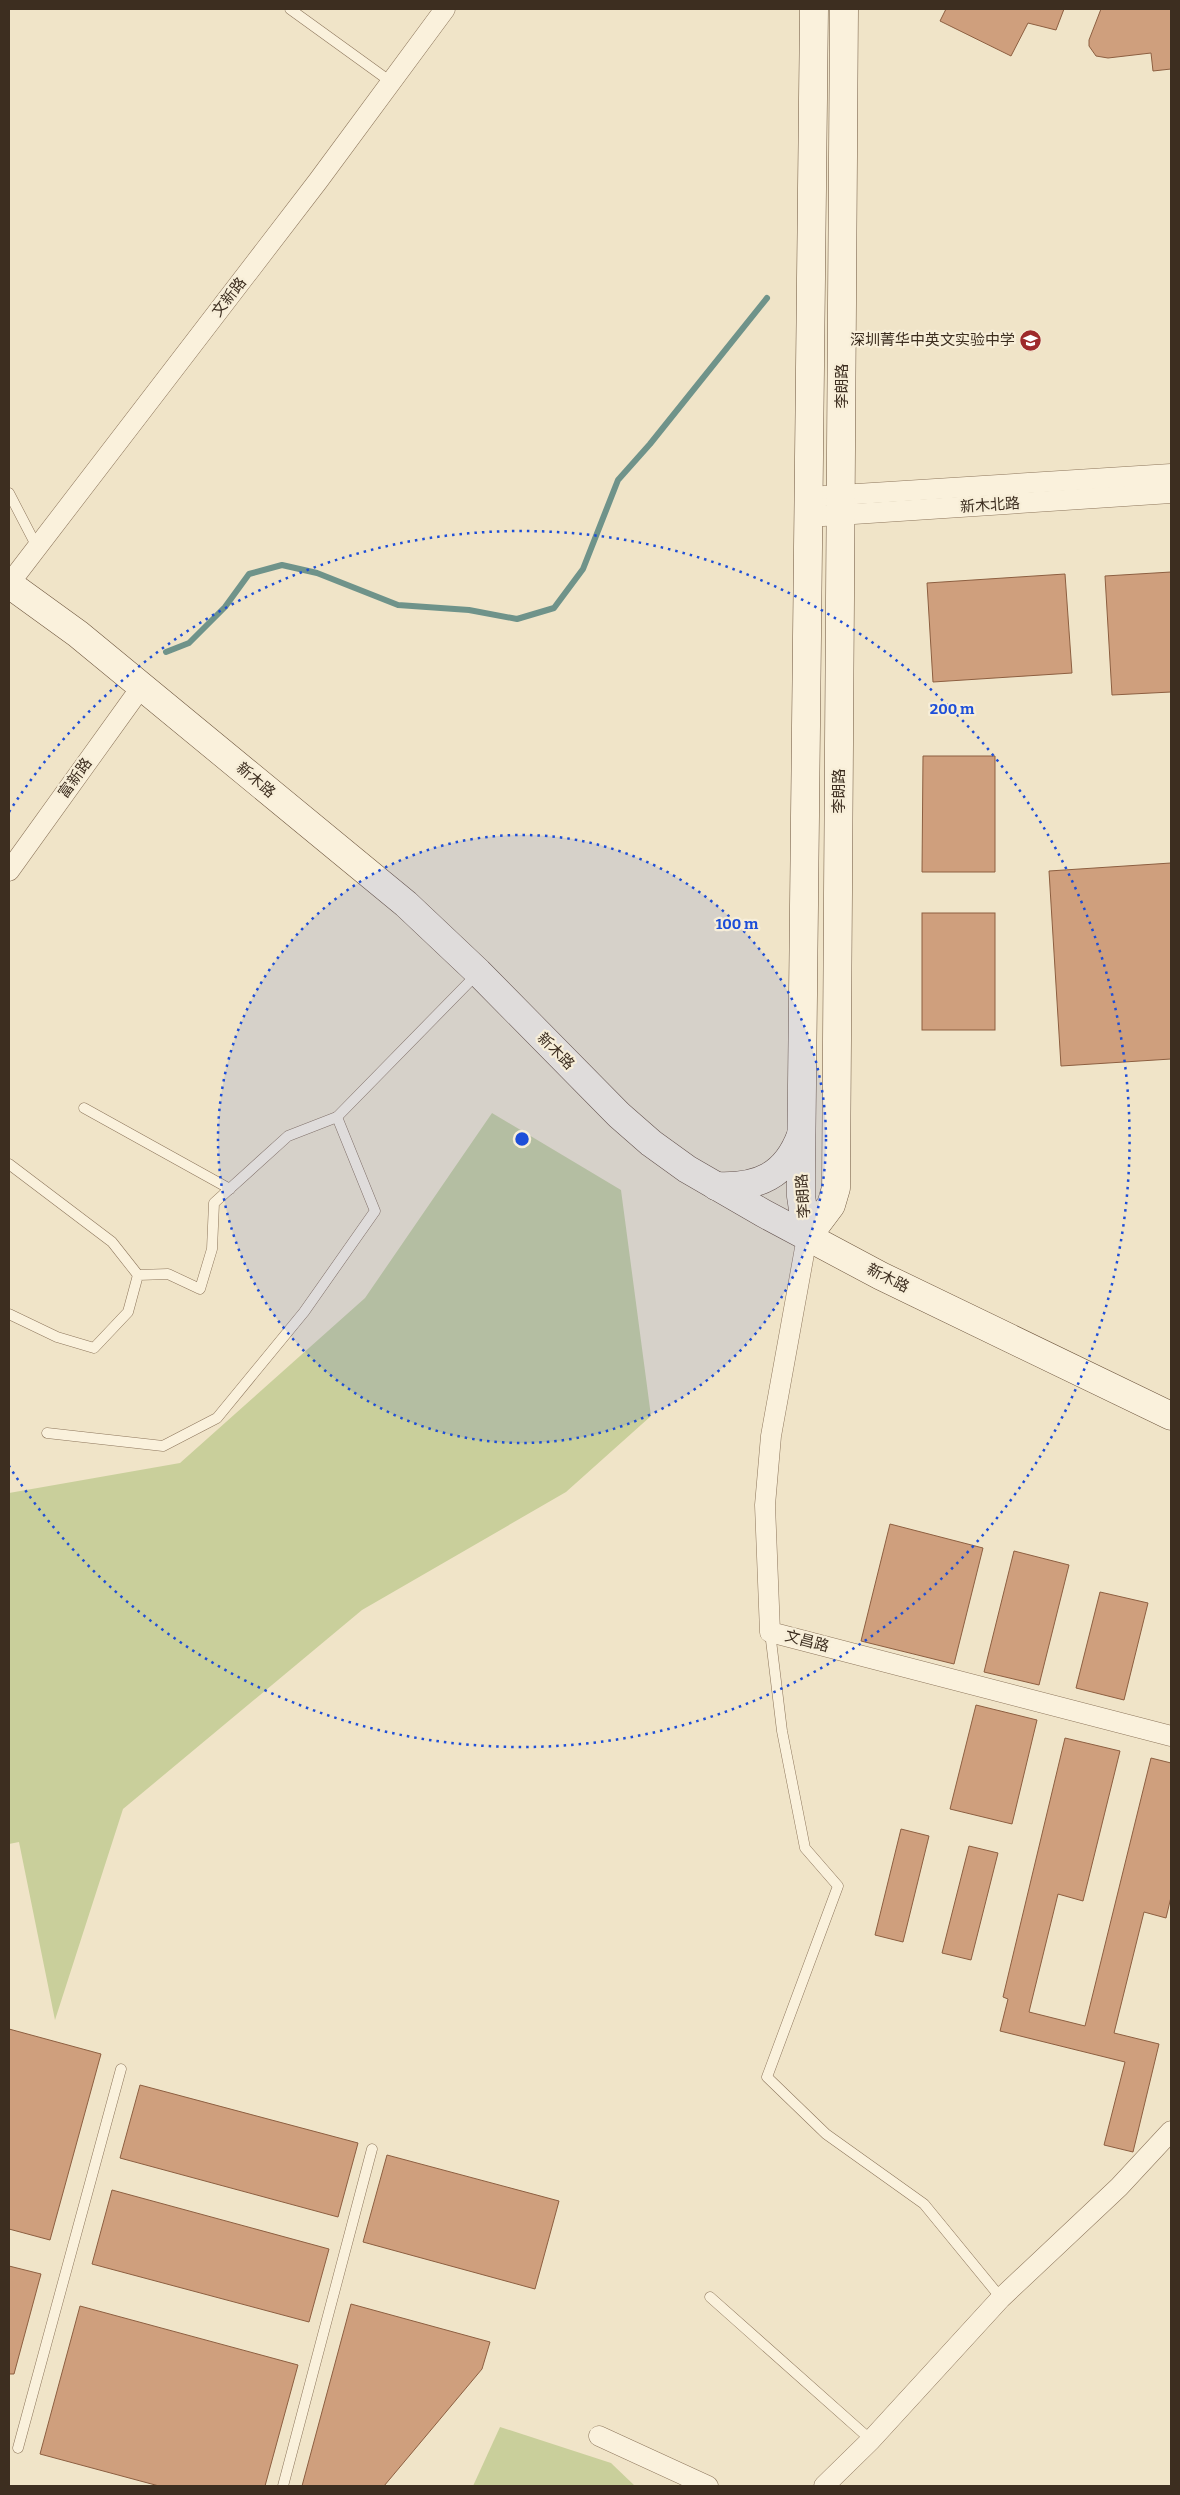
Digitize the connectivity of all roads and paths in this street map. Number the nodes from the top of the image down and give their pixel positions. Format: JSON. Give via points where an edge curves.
{"nodes":[{"id":1,"x":290,"y":9,"type":"edge"},
{"id":2,"x":445,"y":9,"type":"edge"},
{"id":3,"x":814,"y":9,"type":"edge"},
{"id":4,"x":844,"y":9,"type":"edge"},
{"id":5,"x":391,"y":82,"type":"junction"},
{"id":6,"x":1171,"y":474,"type":"edge"},
{"id":7,"x":9,"y":493,"type":"edge"},
{"id":8,"x":1171,"y":493,"type":"edge"},
{"id":9,"x":841,"y":505,"type":"junction"},
{"id":10,"x":809,"y":507,"type":"junction"},
{"id":11,"x":36,"y":547,"type":"junction"},
{"id":12,"x":9,"y":584,"type":"edge"},
{"id":13,"x":142,"y":686,"type":"junction"},
{"id":14,"x":9,"y":870,"type":"edge"},
{"id":15,"x":478,"y":972,"type":"junction"},
{"id":16,"x":84,"y":1108,"type":"dead end"},
{"id":17,"x":337,"y":1117,"type":"junction"},
{"id":18,"x":802,"y":1133,"type":"junction"},
{"id":19,"x":9,"y":1164,"type":"edge"},
{"id":20,"x":716,"y":1186,"type":"junction"},
{"id":21,"x":230,"y":1189,"type":"junction"},
{"id":22,"x":807,"y":1237,"type":"junction"},
{"id":23,"x":138,"y":1275,"type":"junction"},
{"id":24,"x":9,"y":1314,"type":"edge"},
{"id":25,"x":1171,"y":1416,"type":"edge"},
{"id":26,"x":48,"y":1433,"type":"dead end"},
{"id":27,"x":770,"y":1632,"type":"junction"},
{"id":28,"x":1171,"y":1736,"type":"edge"},
{"id":29,"x":121,"y":2069,"type":"dead end"},
{"id":30,"x":1171,"y":2131,"type":"edge"},
{"id":31,"x":372,"y":2149,"type":"dead end"},
{"id":32,"x":710,"y":2297,"type":"dead end"},
{"id":33,"x":1001,"y":2298,"type":"junction"},
{"id":34,"x":599,"y":2436,"type":"dead end"},
{"id":35,"x":871,"y":2440,"type":"junction"},
{"id":36,"x":18,"y":2448,"type":"dead end"},
{"id":37,"x":283,"y":2486,"type":"edge"},
{"id":38,"x":708,"y":2486,"type":"edge"},
{"id":39,"x":824,"y":2486,"type":"edge"}],
"edges":[{"from":1,"to":5,"type":"lane"},
{"from":2,"to":5,"type":"street","name":"文新路"},
{"from":3,"to":10,"type":"street","name":"李朗路"},
{"from":4,"to":9,"type":"street","name":"李朗路"},
{"from":5,"to":11,"type":"street","name":"文新路"},
{"from":6,"to":9,"type":"street","name":"新木北路"},
{"from":7,"to":11,"type":"lane"},
{"from":8,"to":9,"type":"street","name":"新木北路"},
{"from":9,"to":10,"type":"street","name":"新木北路"},
{"from":9,"to":22,"type":"street","name":"李朗路","via":[[836,1188],[831,1205]]},
{"from":10,"to":18,"type":"street","name":"李朗路"},
{"from":11,"to":12,"type":"street","name":"文新路"},
{"from":12,"to":13,"type":"street","name":"新木路"},
{"from":13,"to":14,"type":"street","name":"富新路"},
{"from":13,"to":15,"type":"street","name":"新木路","via":[[406,904]]},
{"from":15,"to":17,"type":"lane"},
{"from":15,"to":20,"type":"street","name":"新木路","via":[[619,1115],[651,1143]]},
{"from":16,"to":21,"type":"lane"},
{"from":17,"to":21,"type":"lane","via":[[288,1136]]},
{"from":17,"to":26,"type":"lane","via":[[375,1211],[304,1312],[217,1418],[163,1446]]},
{"from":18,"to":20,"type":"street","via":[[796,1150],[772,1176],[740,1187]]},
{"from":18,"to":22,"type":"street","name":"李朗路","via":[[801,1196]]},
{"from":19,"to":23,"type":"lane","via":[[112,1242]]},
{"from":20,"to":22,"type":"street","name":"新木路"},
{"from":21,"to":23,"type":"lane","via":[[214,1203],[212,1249],[200,1289],[168,1274]]},
{"from":22,"to":25,"type":"street","name":"新木路"},
{"from":22,"to":27,"type":"street","name":"文昌路","via":[[771,1436],[765,1504]]},
{"from":23,"to":24,"type":"lane","via":[[128,1312],[94,1348],[57,1337]]},
{"from":27,"to":28,"type":"street","name":"文昌路"},
{"from":27,"to":33,"type":"lane","via":[[782,1731],[805,1848],[838,1886],[767,2078],[826,2134],[924,2204]]},
{"from":29,"to":36,"type":"lane"},
{"from":30,"to":33,"type":"street","via":[[1119,2187]]},
{"from":31,"to":37,"type":"lane"},
{"from":32,"to":35,"type":"lane"},
{"from":33,"to":35,"type":"street"},
{"from":34,"to":38,"type":"street"},
{"from":35,"to":39,"type":"street"}]}
